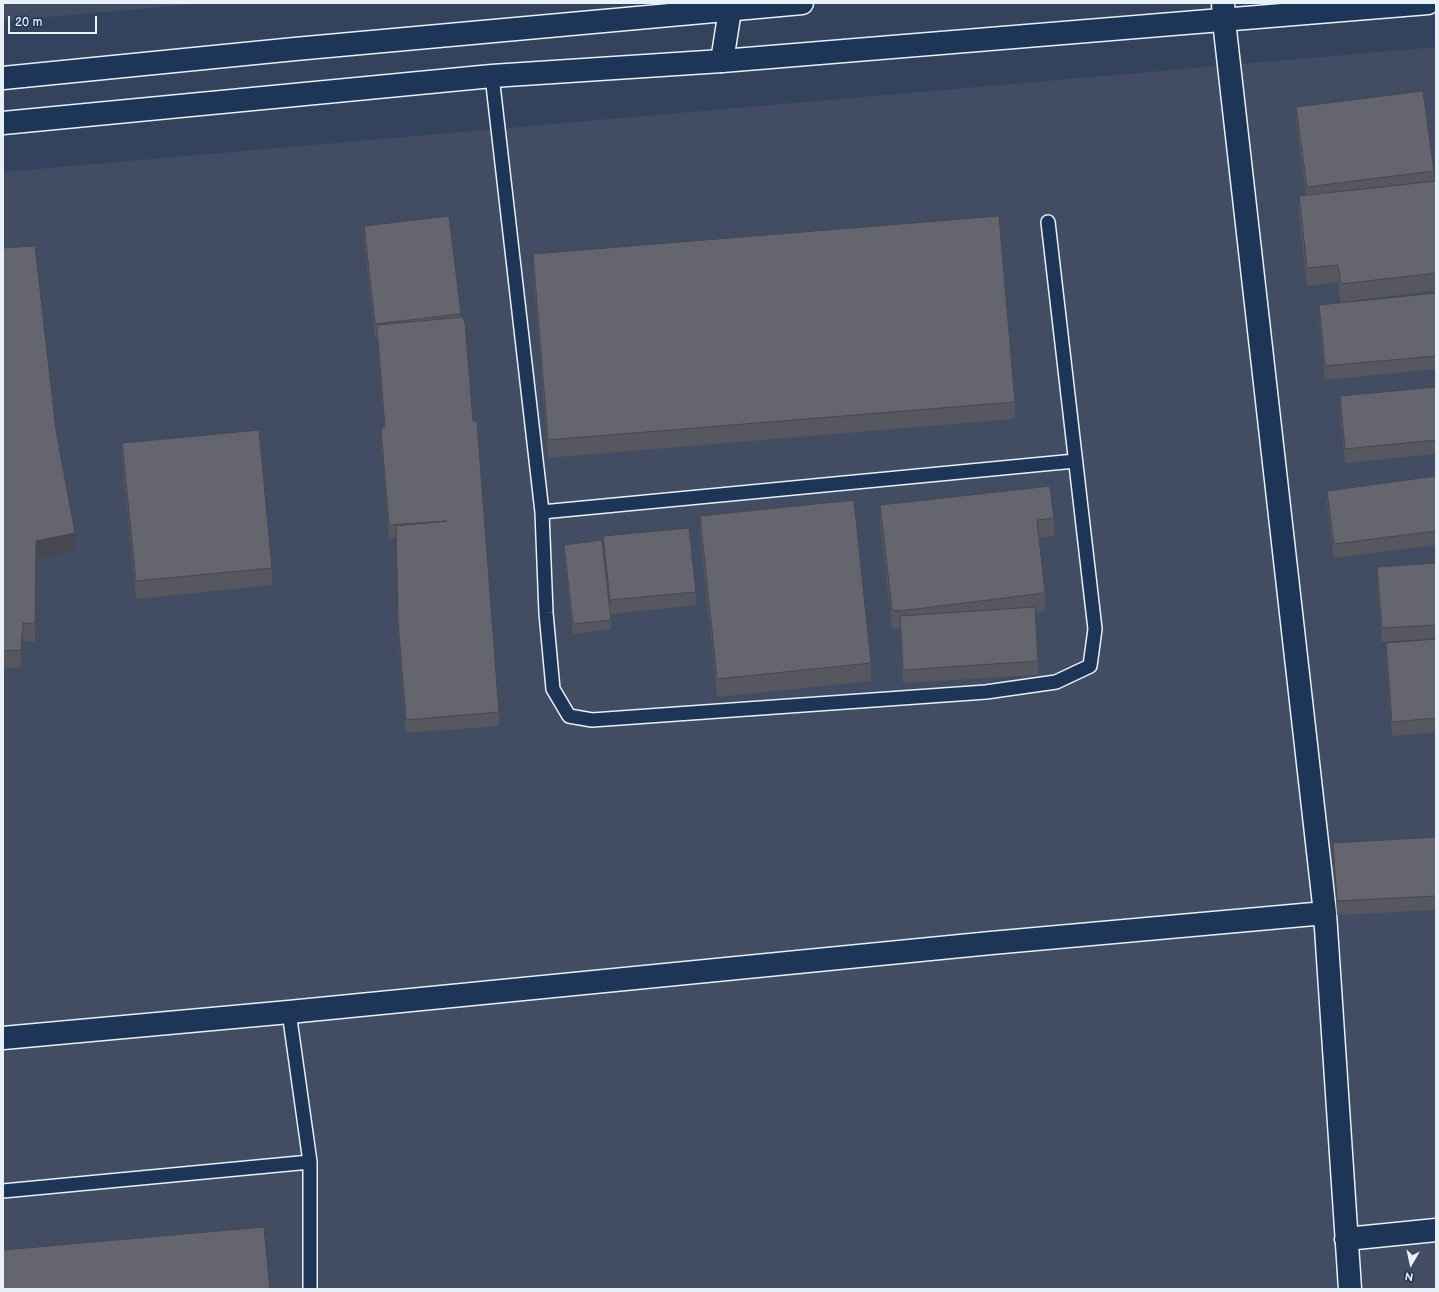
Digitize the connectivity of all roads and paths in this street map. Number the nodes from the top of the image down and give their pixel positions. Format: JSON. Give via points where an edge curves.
{"nodes":[{"id":1,"x":802,"y":3,"type":"edge"},
{"id":2,"x":1428,"y":3,"type":"edge"},
{"id":3,"x":730,"y":7,"type":"edge"},
{"id":4,"x":1223,"y":12,"type":"edge"},
{"id":5,"x":722,"y":61,"type":"junction"},
{"id":6,"x":492,"y":76,"type":"junction"},
{"id":7,"x":3,"y":78,"type":"edge"},
{"id":8,"x":3,"y":123,"type":"edge"},
{"id":9,"x":1048,"y":222,"type":"dead end"},
{"id":10,"x":1075,"y":461,"type":"junction"},
{"id":11,"x":542,"y":512,"type":"junction"},
{"id":12,"x":1325,"y":913,"type":"junction"},
{"id":13,"x":289,"y":1012,"type":"junction"},
{"id":14,"x":3,"y":1038,"type":"edge"},
{"id":15,"x":310,"y":1162,"type":"junction"},
{"id":16,"x":3,"y":1191,"type":"edge"},
{"id":17,"x":1436,"y":1230,"type":"edge"},
{"id":18,"x":1346,"y":1239,"type":"junction"},
{"id":19,"x":310,"y":1289,"type":"edge"},
{"id":20,"x":1350,"y":1289,"type":"edge"}],
"edges":[{"from":1,"to":3,"type":"street"},
{"from":2,"to":4,"type":"street"},
{"from":3,"to":5,"type":"street"},
{"from":3,"to":7,"type":"street"},
{"from":4,"to":5,"type":"street"},
{"from":4,"to":12,"type":"street"},
{"from":5,"to":6,"type":"street"},
{"from":6,"to":8,"type":"street"},
{"from":6,"to":11,"type":"lane"},
{"from":9,"to":10,"type":"lane"},
{"from":10,"to":11,"type":"lane"},
{"from":10,"to":11,"type":"lane","via":[[1094,630],[1090,666],[1056,682],[986,692],[592,720],[569,716],[553,689],[546,613]]},
{"from":12,"to":13,"type":"street"},
{"from":12,"to":18,"type":"street"},
{"from":13,"to":14,"type":"street"},
{"from":13,"to":15,"type":"lane"},
{"from":15,"to":16,"type":"lane"},
{"from":15,"to":19,"type":"lane"},
{"from":17,"to":18,"type":"street"},
{"from":18,"to":20,"type":"street"}]}
